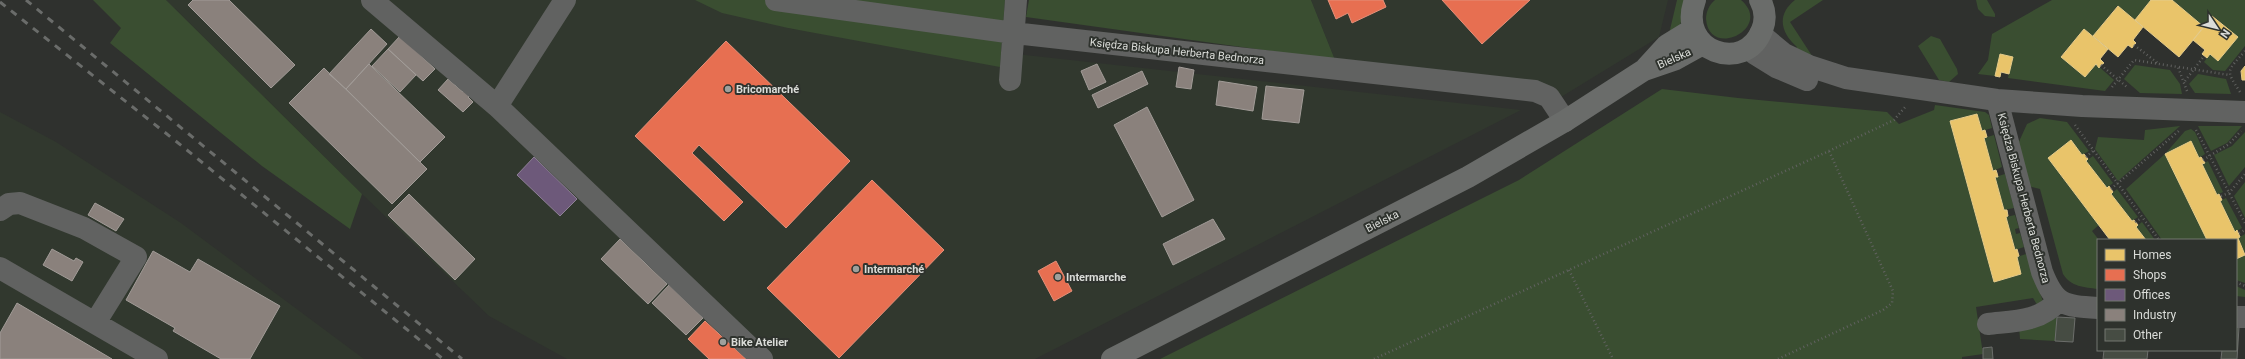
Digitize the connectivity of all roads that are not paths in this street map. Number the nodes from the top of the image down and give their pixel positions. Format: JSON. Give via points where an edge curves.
{"nodes":[{"id":1,"x":372,"y":0,"type":"edge"},
{"id":2,"x":565,"y":0,"type":"edge"},
{"id":3,"x":776,"y":0,"type":"edge"},
{"id":4,"x":1016,"y":0,"type":"edge"},
{"id":5,"x":1695,"y":0,"type":"edge"},
{"id":6,"x":1764,"y":2,"type":"edge"},
{"id":7,"x":1014,"y":33,"type":"junction"},
{"id":8,"x":1698,"y":37,"type":"junction"},
{"id":9,"x":1758,"y":44,"type":"junction"},
{"id":10,"x":1010,"y":80,"type":"dead end"},
{"id":11,"x":1832,"y":82,"type":"dead end"},
{"id":12,"x":1997,"y":100,"type":"junction"},
{"id":13,"x":2244,"y":105,"type":"edge"},
{"id":14,"x":497,"y":106,"type":"junction"},
{"id":15,"x":1565,"y":121,"type":"junction"},
{"id":16,"x":0,"y":210,"type":"edge"},
{"id":17,"x":2,"y":275,"type":"edge"},
{"id":18,"x":2058,"y":301,"type":"junction"},
{"id":19,"x":2097,"y":308,"type":"edge"},
{"id":20,"x":95,"y":324,"type":"junction"},
{"id":21,"x":1988,"y":324,"type":"dead end"},
{"id":22,"x":157,"y":359,"type":"edge"},
{"id":23,"x":762,"y":359,"type":"edge"},
{"id":24,"x":1112,"y":359,"type":"edge"}],
"edges":[{"from":1,"to":14,"type":"street"},
{"from":2,"to":14,"type":"street"},
{"from":3,"to":7,"type":"street","name":"Księdza Biskupa Herberta Bednorza"},
{"from":4,"to":7,"type":"street"},
{"from":5,"to":8,"type":"main road","via":[[1690,19]]},
{"from":6,"to":9,"type":"main road","via":[[1764,25]]},
{"from":7,"to":10,"type":"street"},
{"from":7,"to":15,"type":"street","name":"Księdza Biskupa Herberta Bednorza","via":[[1535,91],[1549,97]]},
{"from":8,"to":9,"type":"main road","via":[[1713,51],[1724,54],[1736,53]]},
{"from":8,"to":15,"type":"main road","name":"Bielska","via":[[1667,45],[1644,70]]},
{"from":9,"to":11,"type":"street","via":[[1776,67],[1803,80]]},
{"from":9,"to":12,"type":"street","name":"Księdza Biskupa Herberta Bednorza","via":[[1830,74]]},
{"from":12,"to":13,"type":"street","name":"Księdza Biskupa Herberta Bednorza","via":[[2082,106]]},
{"from":12,"to":18,"type":"street","name":"Księdza Biskupa Herberta Bednorza","via":[[2042,272],[2050,291]]},
{"from":14,"to":23,"type":"street"},
{"from":15,"to":24,"type":"main road","name":"Bielska","via":[[1468,177]]},
{"from":16,"to":20,"type":"street","via":[[9,204],[20,203],[84,228],[136,257]]},
{"from":17,"to":20,"type":"street"},
{"from":18,"to":19,"type":"street","via":[[2080,307]]},
{"from":18,"to":21,"type":"street","via":[[2043,314],[2030,319]]},
{"from":20,"to":22,"type":"street"}]}
